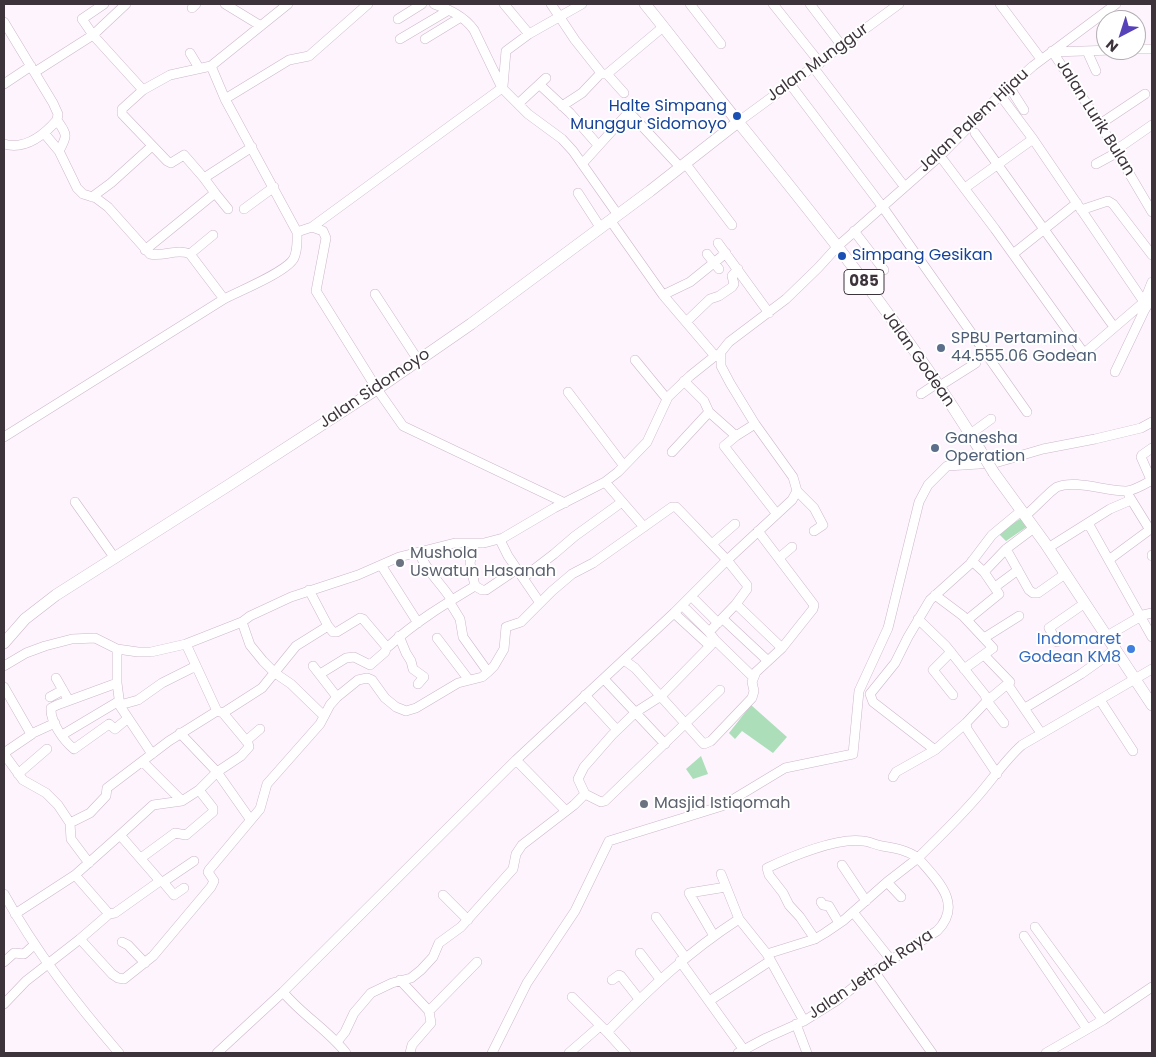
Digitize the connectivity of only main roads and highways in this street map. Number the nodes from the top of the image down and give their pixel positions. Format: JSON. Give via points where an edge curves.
{"nodes":[{"id":1,"x":651,"y":6,"type":"edge"},
{"id":2,"x":738,"y":122,"type":"junction"},
{"id":3,"x":4,"y":643,"type":"edge"},
{"id":4,"x":1152,"y":705,"type":"edge"}],
"edges":[{"from":1,"to":2,"type":"main road","name":"Jalan Godean","number":"085","via":[[663,27]]},
{"from":2,"to":3,"type":"main road","name":"Jalan Sidomoyo","via":[[522,287],[230,486],[114,557],[34,611]]},
{"from":2,"to":4,"type":"main road","name":"Jalan Godean","number":"085","bridge":true,"via":[[838,246],[899,329]]}]}
